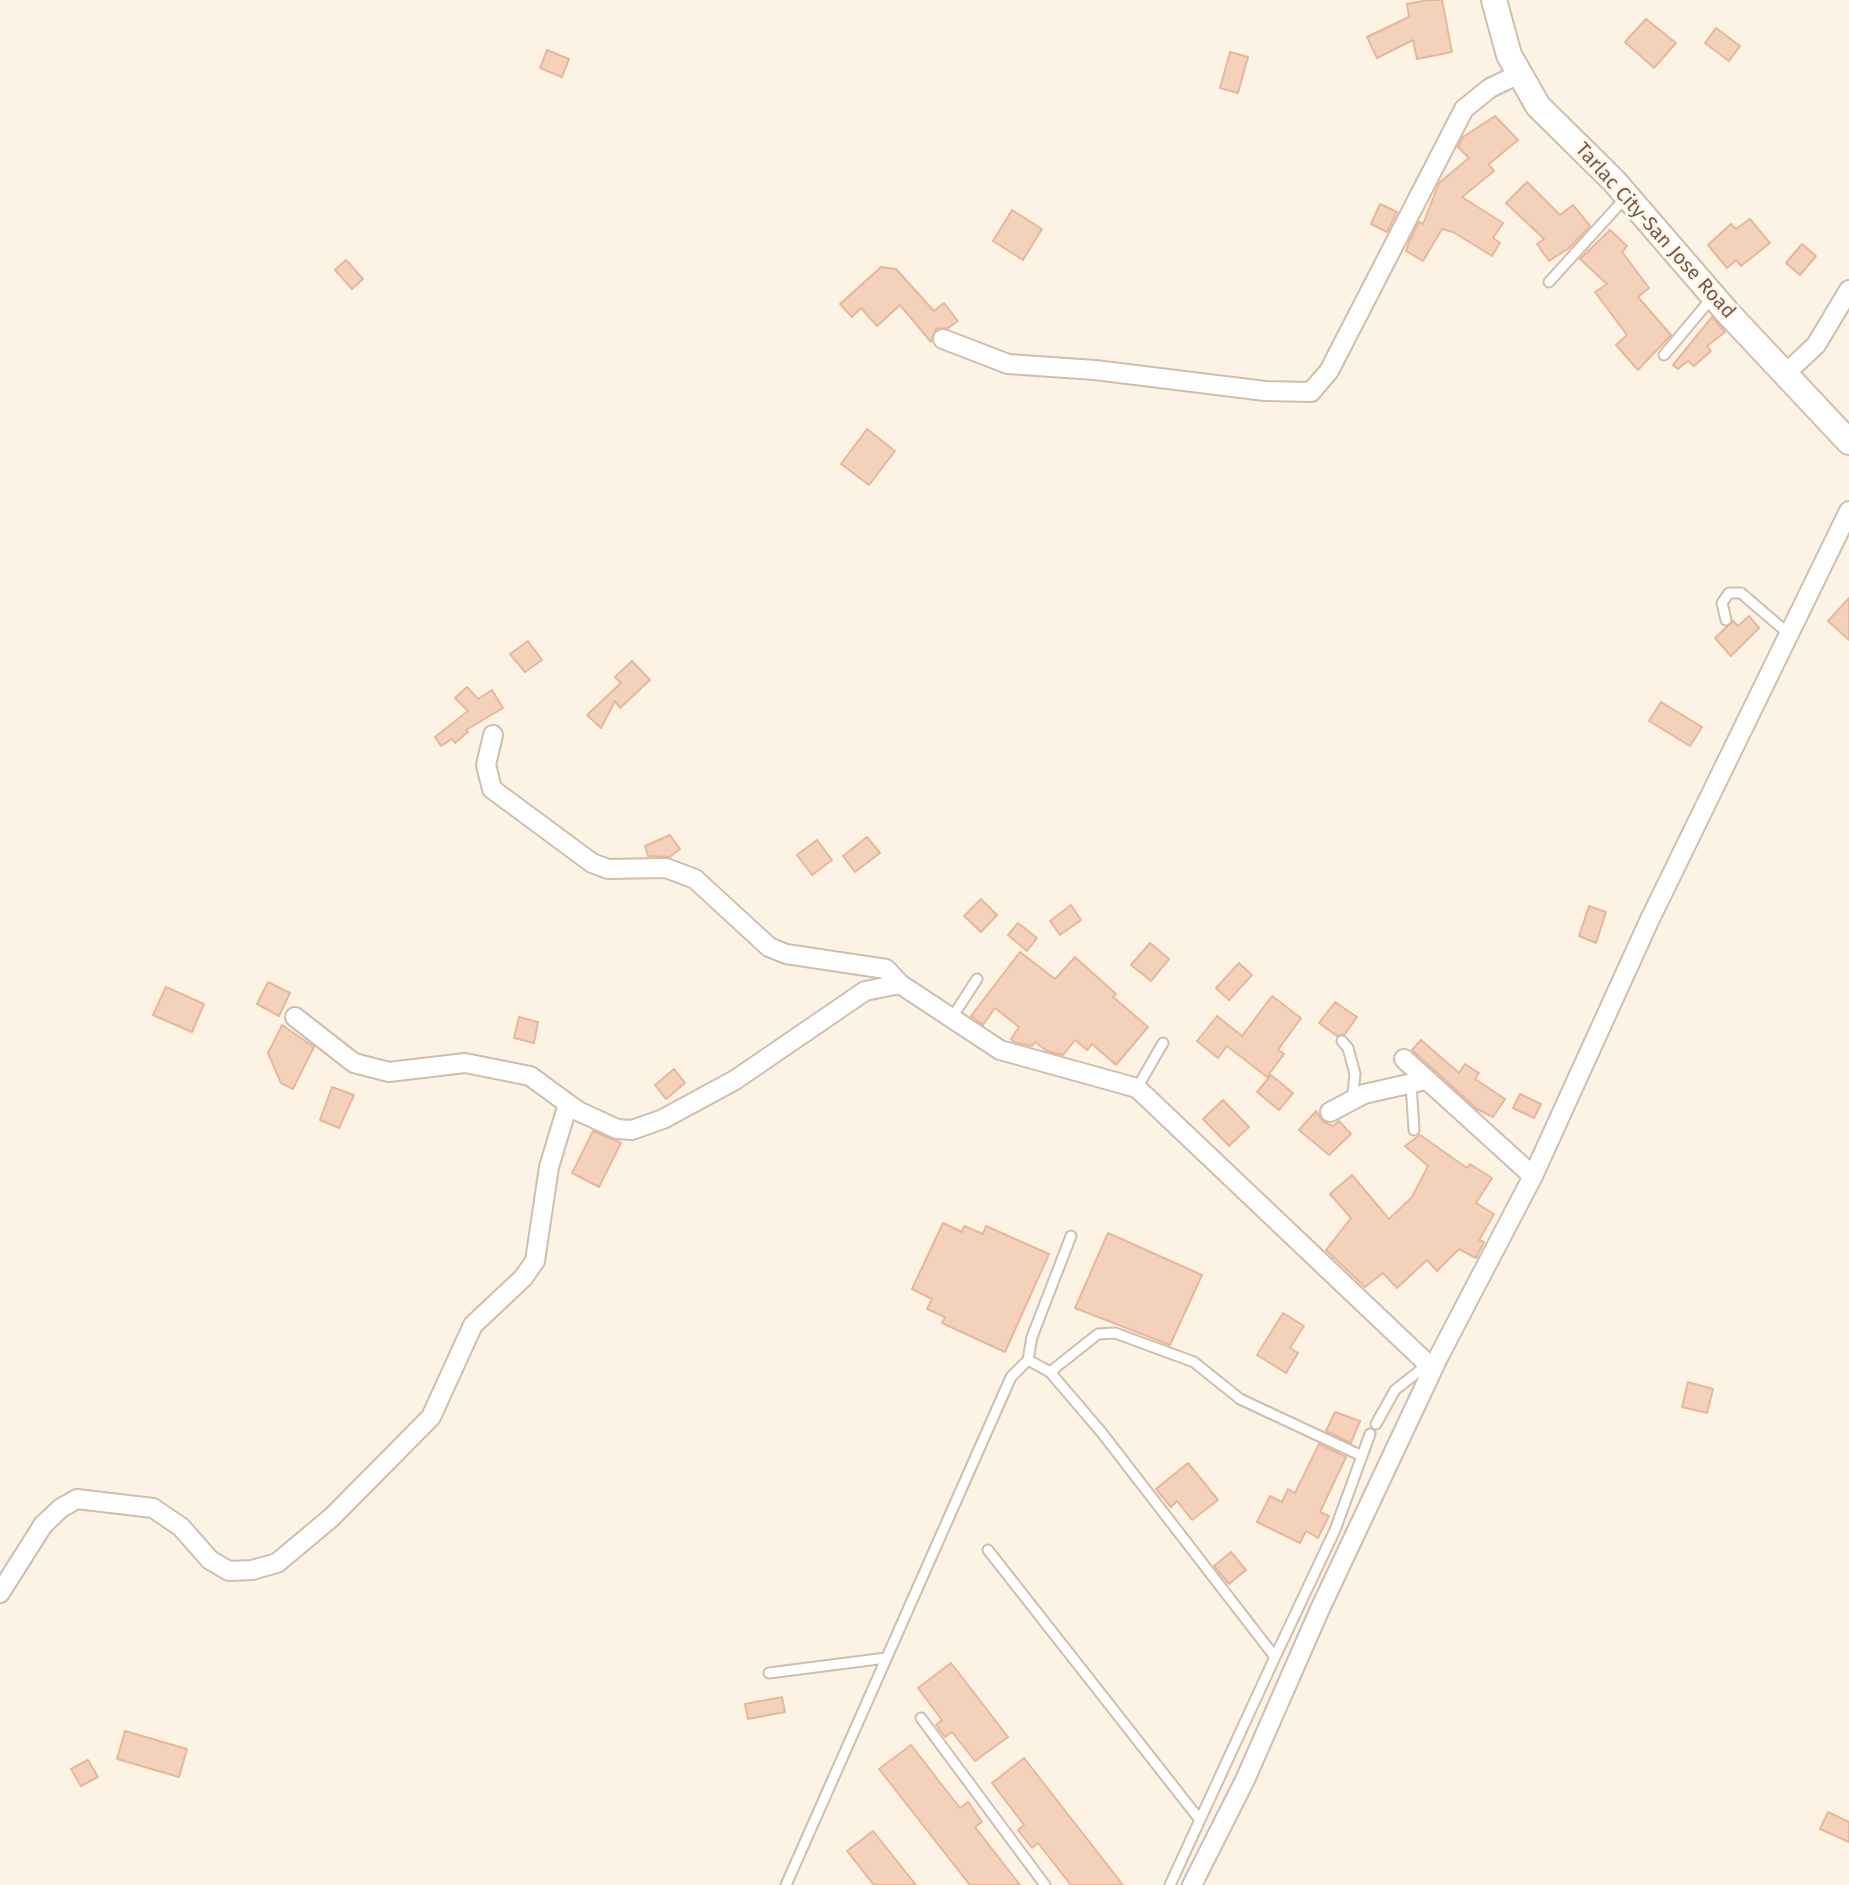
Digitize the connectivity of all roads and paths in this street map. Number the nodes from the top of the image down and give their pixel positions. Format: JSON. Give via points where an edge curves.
{"nodes":[{"id":1,"x":1494,"y":0,"type":"edge"},
{"id":2,"x":1519,"y":74,"type":"junction"},
{"id":3,"x":1627,"y":196,"type":"junction"},
{"id":4,"x":1549,"y":282,"type":"dead end"},
{"id":5,"x":1849,"y":290,"type":"edge"},
{"id":6,"x":1713,"y":296,"type":"junction"},
{"id":7,"x":943,"y":339,"type":"dead end"},
{"id":8,"x":1664,"y":355,"type":"dead end"},
{"id":9,"x":1785,"y":374,"type":"junction"},
{"id":10,"x":1849,"y":442,"type":"edge"},
{"id":11,"x":1849,"y":511,"type":"edge"},
{"id":12,"x":1726,"y":620,"type":"dead end"},
{"id":13,"x":1790,"y":635,"type":"junction"},
{"id":14,"x":493,"y":735,"type":"dead end"},
{"id":15,"x":977,"y":979,"type":"dead end"},
{"id":16,"x":900,"y":984,"type":"junction"},
{"id":17,"x":953,"y":1016,"type":"junction"},
{"id":18,"x":295,"y":1017,"type":"dead end"},
{"id":19,"x":1342,"y":1041,"type":"dead end"},
{"id":20,"x":1163,"y":1043,"type":"dead end"},
{"id":21,"x":1404,"y":1059,"type":"dead end"},
{"id":22,"x":1418,"y":1082,"type":"junction"},
{"id":23,"x":1137,"y":1088,"type":"junction"},
{"id":24,"x":1352,"y":1101,"type":"junction"},
{"id":25,"x":568,"y":1104,"type":"junction"},
{"id":26,"x":1330,"y":1112,"type":"dead end"},
{"id":27,"x":1414,"y":1130,"type":"dead end"},
{"id":28,"x":1533,"y":1176,"type":"junction"},
{"id":29,"x":1071,"y":1236,"type":"dead end"},
{"id":30,"x":1028,"y":1360,"type":"junction"},
{"id":31,"x":1430,"y":1366,"type":"junction"},
{"id":32,"x":1050,"y":1372,"type":"junction"},
{"id":33,"x":1376,"y":1424,"type":"dead end"},
{"id":34,"x":1370,"y":1434,"type":"dead end"},
{"id":35,"x":1362,"y":1456,"type":"junction"},
{"id":36,"x":988,"y":1550,"type":"dead end"},
{"id":37,"x":0,"y":1593,"type":"edge"},
{"id":38,"x":1275,"y":1657,"type":"junction"},
{"id":39,"x":886,"y":1658,"type":"junction"},
{"id":40,"x":769,"y":1673,"type":"dead end"},
{"id":41,"x":921,"y":1718,"type":"dead end"},
{"id":42,"x":1200,"y":1820,"type":"junction"},
{"id":43,"x":786,"y":1885,"type":"edge"},
{"id":44,"x":1045,"y":1885,"type":"edge"},
{"id":45,"x":1170,"y":1885,"type":"edge"},
{"id":46,"x":1192,"y":1885,"type":"edge"}],
"edges":[{"from":1,"to":2,"type":"main road","name":"Tarlac City-San Jose Road"},
{"from":2,"to":3,"type":"main road","name":"Tarlac City-San Jose Road","via":[[1538,106]]},
{"from":2,"to":7,"type":"street","via":[[1464,109],[1329,371],[1311,392],[1008,364]]},
{"from":3,"to":4,"type":"lane"},
{"from":3,"to":6,"type":"main road","name":"Tarlac City-San Jose Road"},
{"from":5,"to":9,"type":"street","via":[[1816,345]]},
{"from":6,"to":8,"type":"lane"},
{"from":6,"to":9,"type":"main road","name":"Tarlac City-San Jose Road"},
{"from":9,"to":10,"type":"main road","name":"Tarlac City-San Jose Road"},
{"from":11,"to":13,"type":"street"},
{"from":12,"to":13,"type":"lane","via":[[1722,603],[1729,593],[1741,593]]},
{"from":13,"to":28,"type":"street","via":[[1650,919]]},
{"from":14,"to":16,"type":"street","via":[[486,765],[492,789],[592,863],[608,869],[666,868],[695,879],[769,947],[886,969]]},
{"from":15,"to":17,"type":"lane"},
{"from":16,"to":17,"type":"street"},
{"from":16,"to":25,"type":"street","via":[[865,991],[735,1080],[663,1119],[632,1130],[617,1129]]},
{"from":17,"to":23,"type":"street","via":[[1000,1050]]},
{"from":18,"to":25,"type":"street","via":[[354,1063],[389,1072],[465,1063],[530,1076]]},
{"from":19,"to":24,"type":"lane","via":[[1355,1074]]},
{"from":20,"to":23,"type":"lane"},
{"from":21,"to":22,"type":"street"},
{"from":22,"to":24,"type":"street"},
{"from":22,"to":27,"type":"lane"},
{"from":22,"to":28,"type":"street"},
{"from":23,"to":31,"type":"street"},
{"from":24,"to":26,"type":"street"},
{"from":25,"to":37,"type":"street","via":[[549,1167],[535,1261],[473,1325],[431,1417],[332,1517],[277,1563],[229,1571],[153,1508],[77,1499],[43,1525]]},
{"from":28,"to":31,"type":"street"},
{"from":29,"to":30,"type":"lane"},
{"from":30,"to":32,"type":"lane"},
{"from":30,"to":39,"type":"lane","via":[[1011,1377]]},
{"from":31,"to":33,"type":"lane","via":[[1395,1390]]},
{"from":31,"to":46,"type":"street","via":[[1245,1780]]},
{"from":32,"to":35,"type":"lane","via":[[1098,1334],[1115,1333],[1194,1362],[1240,1399]]},
{"from":32,"to":38,"type":"lane"},
{"from":34,"to":35,"type":"lane"},
{"from":35,"to":38,"type":"lane","via":[[1335,1530]]},
{"from":36,"to":42,"type":"lane"},
{"from":38,"to":42,"type":"lane"},
{"from":39,"to":40,"type":"lane"},
{"from":39,"to":43,"type":"lane"},
{"from":41,"to":44,"type":"lane"},
{"from":42,"to":45,"type":"lane"}]}
